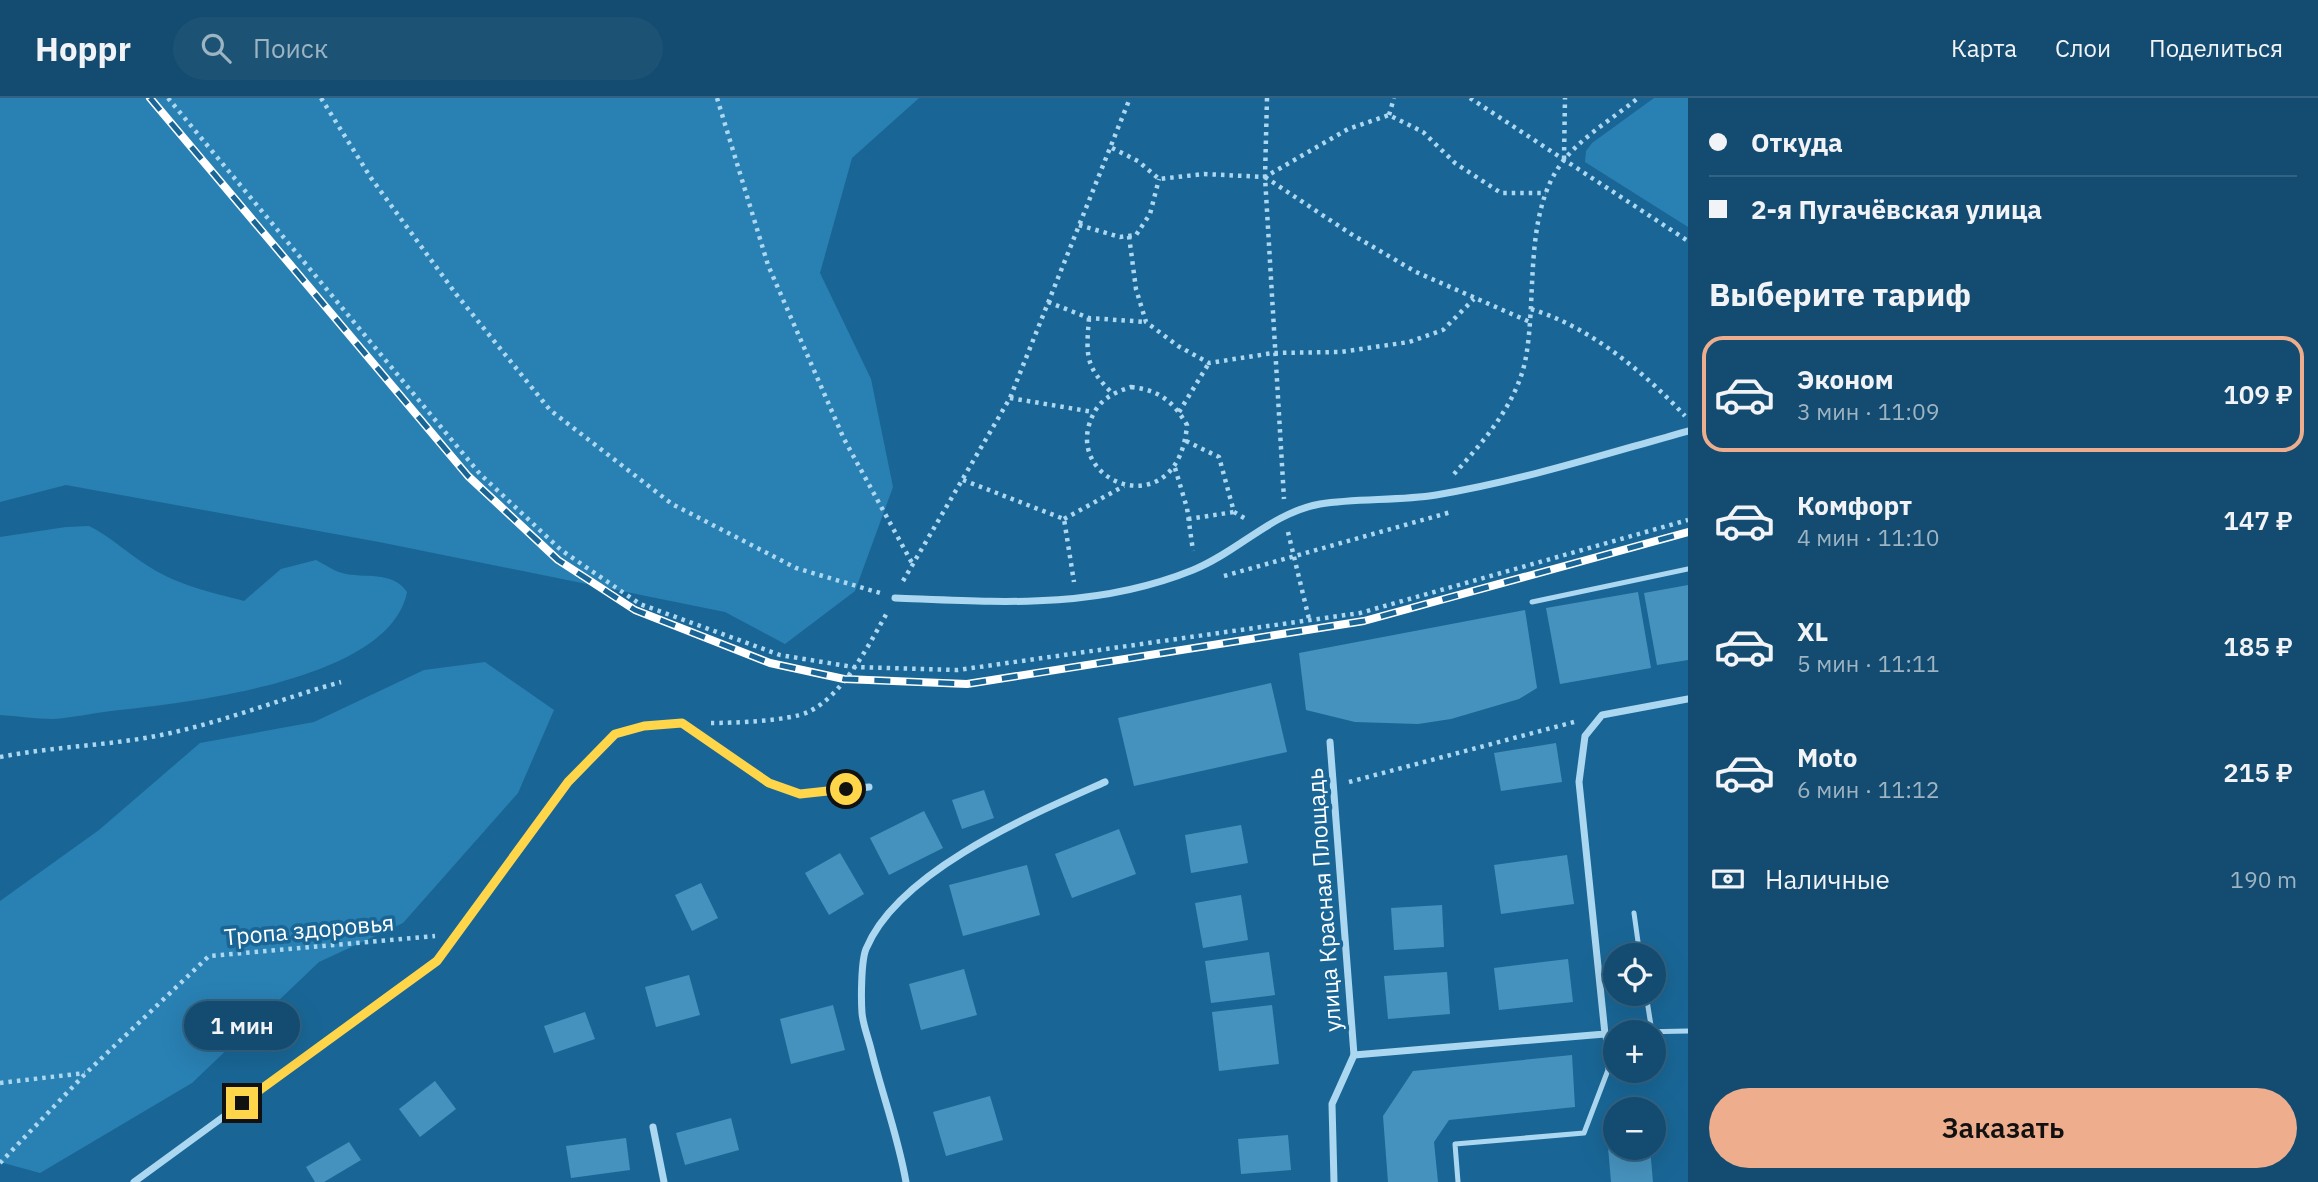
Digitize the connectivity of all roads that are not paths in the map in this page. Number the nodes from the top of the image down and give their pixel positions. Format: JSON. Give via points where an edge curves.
{"nodes":[{"id":1,"x":1688,"y":431,"type":"edge"},
{"id":2,"x":1688,"y":569,"type":"edge"},
{"id":3,"x":895,"y":598,"type":"road end"},
{"id":4,"x":1532,"y":602,"type":"dead end"},
{"id":5,"x":1688,"y":699,"type":"edge"},
{"id":6,"x":1331,"y":742,"type":"dead end"},
{"id":7,"x":1105,"y":782,"type":"dead end"},
{"id":8,"x":869,"y":787,"type":"dead end"},
{"id":9,"x":1634,"y":914,"type":"dead end"},
{"id":10,"x":1638,"y":943,"type":"edge"},
{"id":11,"x":1604,"y":1020,"type":"edge"},
{"id":12,"x":1688,"y":1031,"type":"edge"},
{"id":13,"x":1666,"y":1032,"type":"edge"},
{"id":14,"x":1603,"y":1034,"type":"edge"},
{"id":15,"x":1354,"y":1055,"type":"junction"},
{"id":16,"x":1603,"y":1083,"type":"edge"},
{"id":17,"x":653,"y":1127,"type":"dead end"},
{"id":18,"x":134,"y":1182,"type":"edge"},
{"id":19,"x":664,"y":1182,"type":"edge"},
{"id":20,"x":906,"y":1182,"type":"edge"},
{"id":21,"x":1334,"y":1182,"type":"edge"},
{"id":22,"x":1458,"y":1182,"type":"edge"}],
"edges":[{"from":1,"to":3,"type":"street","via":[[1435,495],[1319,504],[1284,515],[1196,569],[1137,590],[1077,600],[1010,603]]},
{"from":2,"to":4,"type":"lane"},
{"from":5,"to":11,"type":"street","via":[[1602,715],[1586,736],[1580,782]]},
{"from":6,"to":15,"type":"street","name":"улица Красная Площадь"},
{"from":7,"to":20,"type":"street","via":[[1004,827],[915,888],[886,916],[865,951],[862,1014],[900,1145]]},
{"from":8,"to":18,"type":"street","via":[[800,794],[769,783],[682,723],[615,734],[568,782],[437,961]]},
{"from":9,"to":10,"type":"lane"},
{"from":12,"to":13,"type":"lane"},
{"from":14,"to":15,"type":"street","name":"улица Красная Площадь"},
{"from":15,"to":21,"type":"street","name":"улица Красная Площадь","via":[[1332,1104]]},
{"from":16,"to":22,"type":"lane","via":[[1584,1133],[1455,1144]]},
{"from":17,"to":19,"type":"street"}]}
